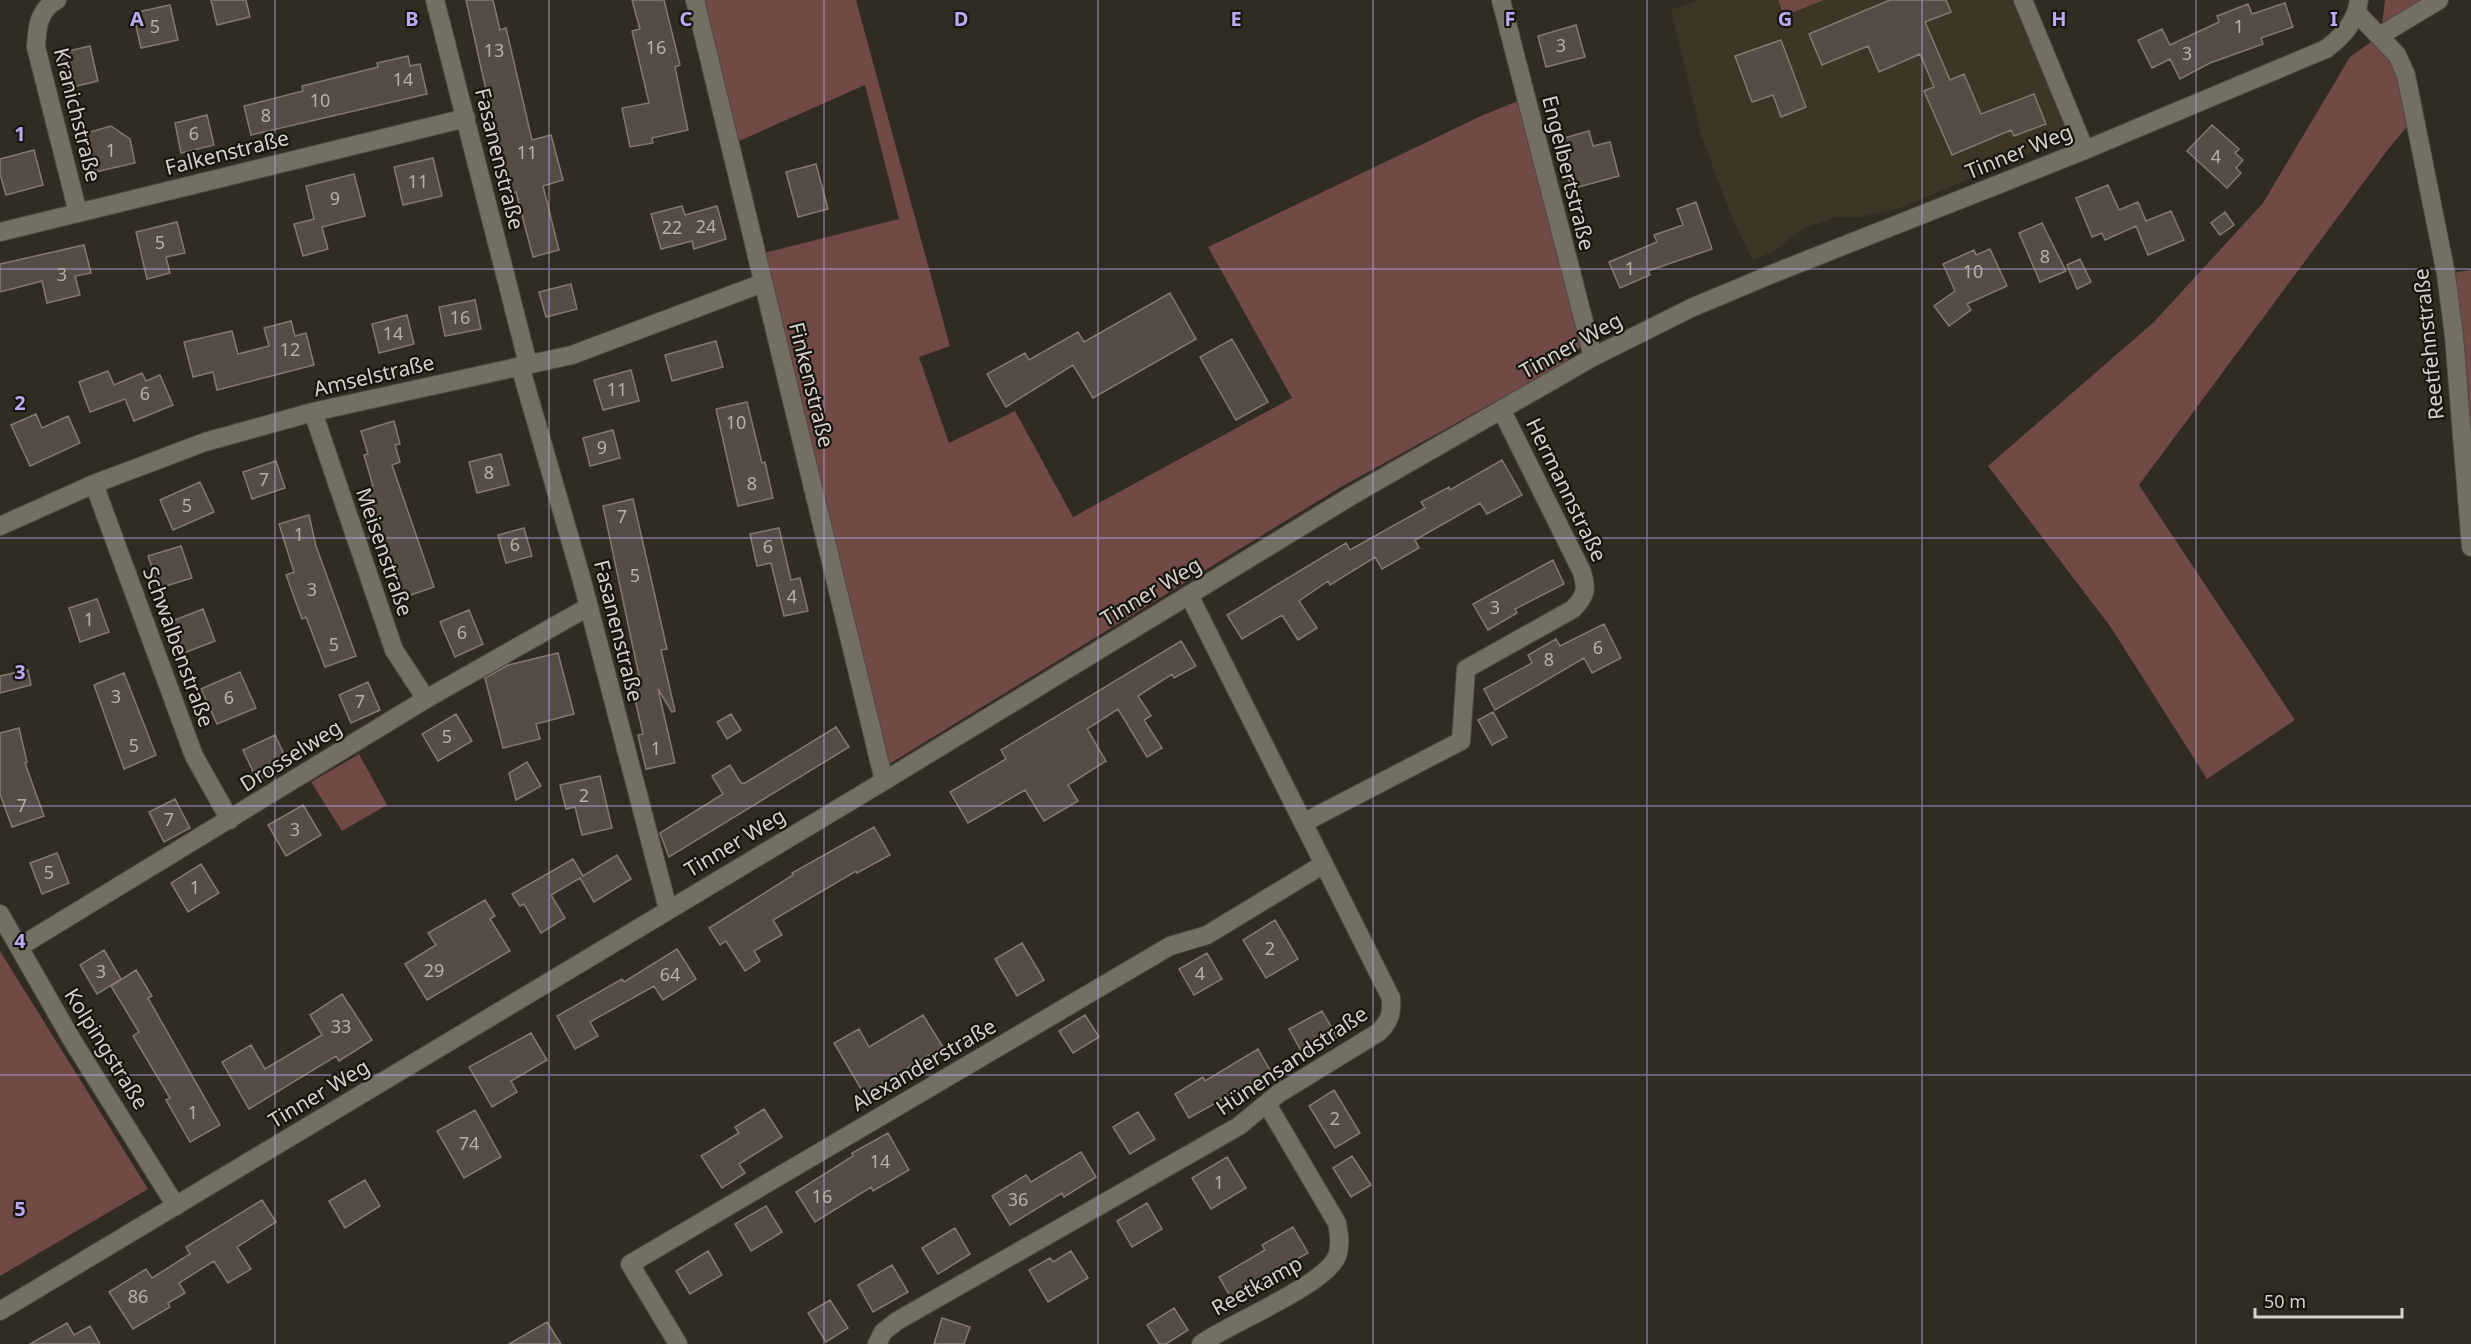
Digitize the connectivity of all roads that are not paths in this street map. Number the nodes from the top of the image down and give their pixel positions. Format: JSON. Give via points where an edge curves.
{"nodes":[{"id":1,"x":57,"y":0,"type":"edge"},
{"id":2,"x":435,"y":0,"type":"edge"},
{"id":3,"x":695,"y":0,"type":"edge"},
{"id":4,"x":1501,"y":0,"type":"edge"},
{"id":5,"x":2022,"y":0,"type":"edge"},
{"id":6,"x":2439,"y":0,"type":"edge"},
{"id":7,"x":2358,"y":6,"type":"edge"},
{"id":8,"x":2381,"y":35,"type":"junction"},
{"id":9,"x":465,"y":118,"type":"junction"},
{"id":10,"x":2085,"y":150,"type":"junction"},
{"id":11,"x":78,"y":213,"type":"junction"},
{"id":12,"x":0,"y":232,"type":"edge"},
{"id":13,"x":763,"y":283,"type":"junction"},
{"id":14,"x":1593,"y":357,"type":"junction"},
{"id":15,"x":524,"y":365,"type":"junction"},
{"id":16,"x":1502,"y":411,"type":"junction"},
{"id":17,"x":313,"y":412,"type":"junction"},
{"id":18,"x":94,"y":484,"type":"junction"},
{"id":19,"x":0,"y":526,"type":"edge"},
{"id":20,"x":2471,"y":547,"type":"edge"},
{"id":21,"x":1189,"y":596,"type":"junction"},
{"id":22,"x":588,"y":607,"type":"junction"},
{"id":23,"x":426,"y":699,"type":"junction"},
{"id":24,"x":884,"y":781,"type":"junction"},
{"id":25,"x":230,"y":820,"type":"junction"},
{"id":26,"x":1303,"y":823,"type":"junction"},
{"id":27,"x":1324,"y":864,"type":"junction"},
{"id":28,"x":668,"y":909,"type":"junction"},
{"id":29,"x":0,"y":914,"type":"edge"},
{"id":30,"x":19,"y":947,"type":"junction"},
{"id":31,"x":1267,"y":1104,"type":"junction"},
{"id":32,"x":176,"y":1206,"type":"junction"},
{"id":33,"x":0,"y":1311,"type":"edge"},
{"id":34,"x":678,"y":1344,"type":"edge"},
{"id":35,"x":877,"y":1344,"type":"edge"},
{"id":36,"x":1200,"y":1344,"type":"edge"}],
"edges":[{"from":1,"to":11,"type":"street","name":"Kranichstraße","via":[[38,21],[36,47]]},
{"from":2,"to":9,"type":"street","name":"Fasanenstraße"},
{"from":3,"to":13,"type":"street","name":"Finkenstraße"},
{"from":4,"to":14,"type":"street","name":"Engelbertstraße"},
{"from":5,"to":10,"type":"street"},
{"from":6,"to":8,"type":"street"},
{"from":7,"to":8,"type":"street","name":"Reetfehnstraße"},
{"from":7,"to":10,"type":"street","name":"Tinner Weg","via":[[2343,36],[2326,49]]},
{"from":8,"to":20,"type":"street","name":"Reetfehnstraße","via":[[2406,75],[2446,274]]},
{"from":9,"to":11,"type":"street","name":"Falkenstraße"},
{"from":9,"to":15,"type":"street","name":"Fasanenstraße"},
{"from":10,"to":14,"type":"street","name":"Tinner Weg","via":[[1711,300]]},
{"from":11,"to":12,"type":"street","name":"Falkenstraße"},
{"from":13,"to":15,"type":"street","name":"Amselstraße","via":[[572,355]]},
{"from":13,"to":24,"type":"street","name":"Finkenstraße"},
{"from":14,"to":16,"type":"street","name":"Tinner Weg"},
{"from":15,"to":17,"type":"street","name":"Amselstraße"},
{"from":15,"to":22,"type":"street","name":"Fasanenstraße"},
{"from":16,"to":21,"type":"street","name":"Tinner Weg","via":[[1351,496]]},
{"from":16,"to":26,"type":"street","name":"Hermannstraße","via":[[1582,572],[1587,587],[1584,598],[1573,609],[1466,669],[1461,741]]},
{"from":17,"to":18,"type":"street","name":"Amselstraße","via":[[205,442]]},
{"from":17,"to":23,"type":"street","name":"Meisenstraße","via":[[394,650]]},
{"from":18,"to":19,"type":"street","name":"Amselstraße"},
{"from":18,"to":25,"type":"street","name":"Schwalbenstraße","via":[[194,756]]},
{"from":21,"to":24,"type":"street","name":"Tinner Weg"},
{"from":21,"to":26,"type":"street","name":"Hünensandstraße"},
{"from":22,"to":23,"type":"street","name":"Drosselweg"},
{"from":22,"to":28,"type":"street","name":"Fasanenstraße"},
{"from":23,"to":25,"type":"street","name":"Drosselweg"},
{"from":24,"to":28,"type":"street","name":"Tinner Weg"},
{"from":25,"to":30,"type":"street","name":"Drosselweg"},
{"from":26,"to":27,"type":"street","name":"Hünensandstraße"},
{"from":27,"to":31,"type":"street","name":"Hünensandstraße","via":[[1391,998],[1392,1011],[1379,1032]]},
{"from":27,"to":34,"type":"street","name":"Alexanderstraße","via":[[1207,935],[1170,946],[630,1263]]},
{"from":28,"to":32,"type":"street","name":"Tinner Weg"},
{"from":29,"to":30,"type":"street","name":"Kolpingstraße"},
{"from":30,"to":32,"type":"street","name":"Kolpingstraße"},
{"from":31,"to":35,"type":"street","name":"Hünensandstraße","via":[[1239,1125],[897,1321],[883,1332]]},
{"from":31,"to":36,"type":"street","name":"Reetkamp","via":[[1337,1223],[1337,1257],[1322,1275]]},
{"from":32,"to":33,"type":"street","name":"Tinner Weg"}]}
